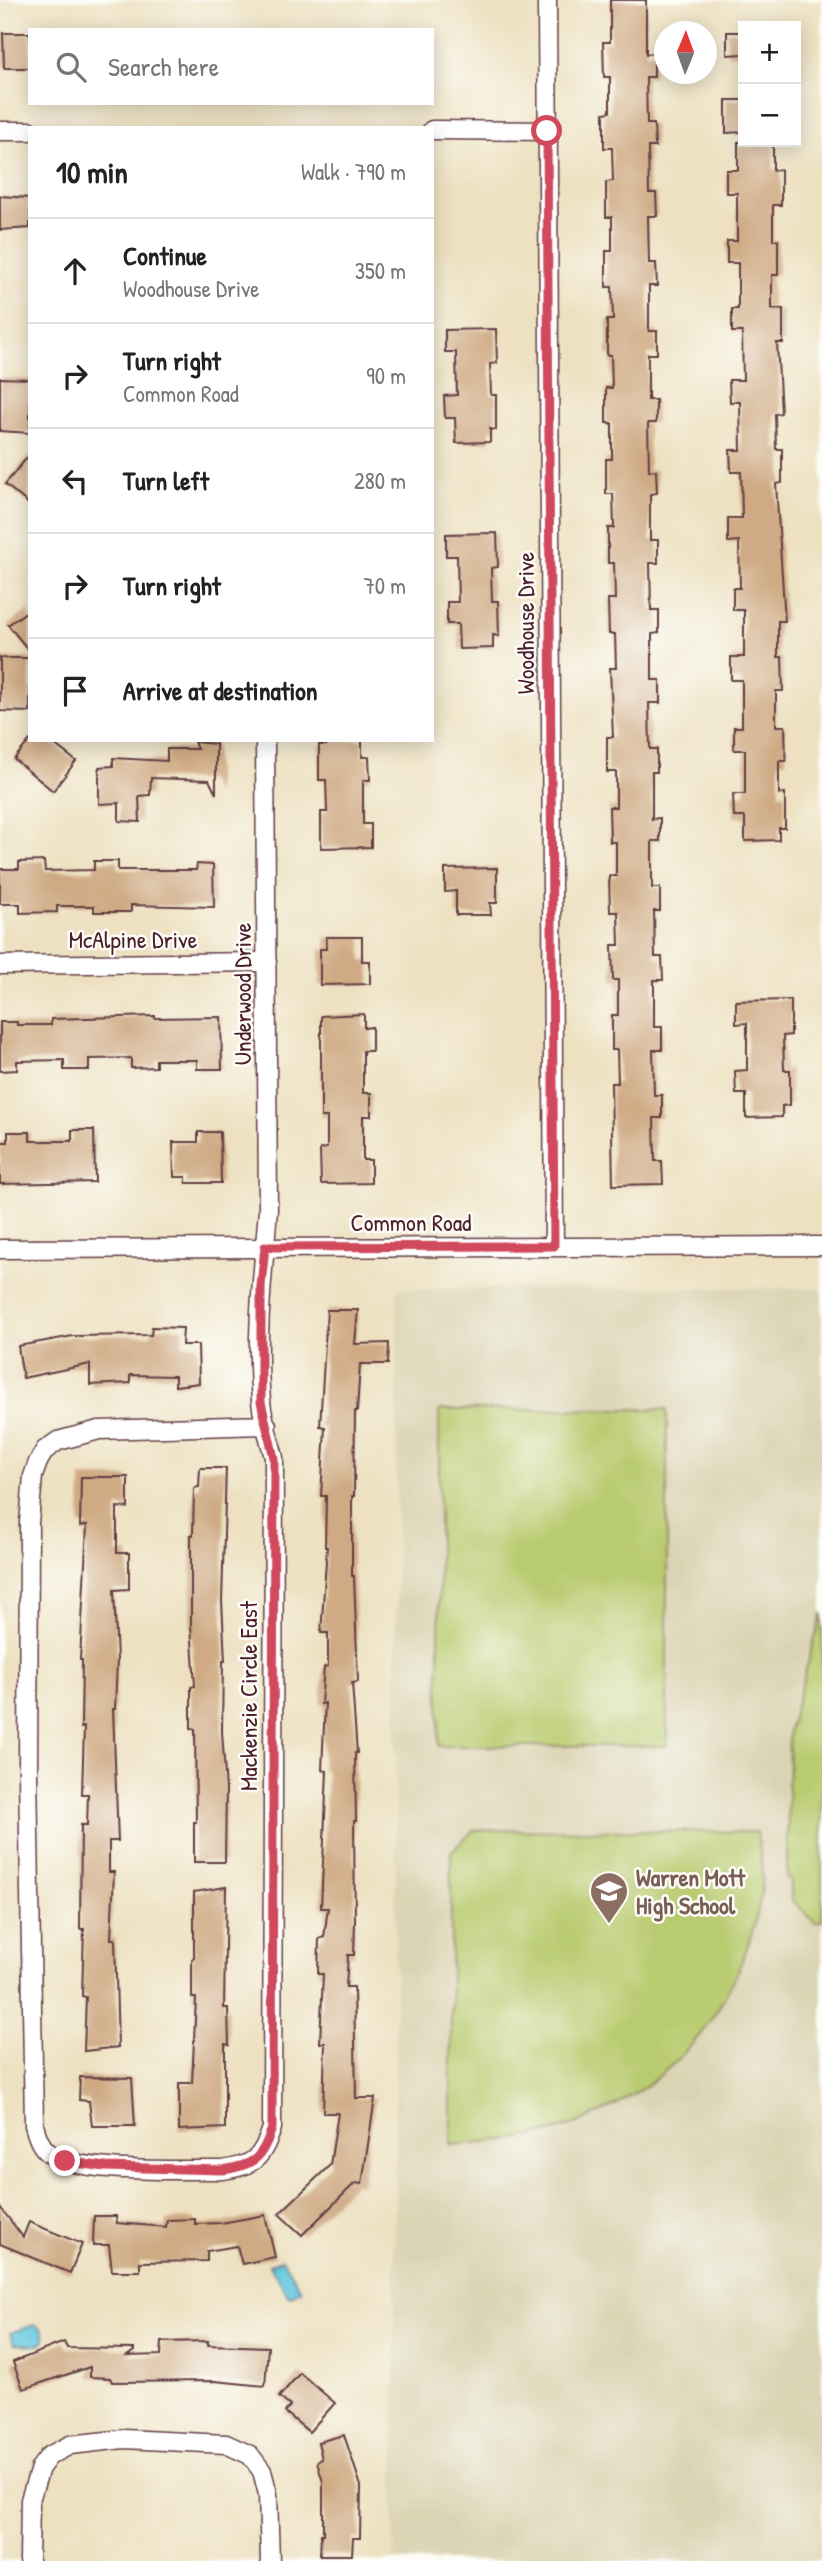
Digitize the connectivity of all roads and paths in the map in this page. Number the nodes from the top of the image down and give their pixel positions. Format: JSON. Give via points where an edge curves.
{"nodes":[{"id":1,"x":547,"y":0,"type":"edge"},
{"id":2,"x":0,"y":131,"type":"edge"},
{"id":3,"x":28,"y":131,"type":"edge"},
{"id":4,"x":434,"y":131,"type":"edge"},
{"id":5,"x":547,"y":131,"type":"junction"},
{"id":6,"x":265,"y":742,"type":"edge"},
{"id":7,"x":267,"y":962,"type":"junction"},
{"id":8,"x":0,"y":965,"type":"edge"},
{"id":9,"x":554,"y":1246,"type":"junction"},
{"id":10,"x":822,"y":1246,"type":"edge"},
{"id":11,"x":265,"y":1247,"type":"junction"},
{"id":12,"x":0,"y":1249,"type":"edge"},
{"id":13,"x":267,"y":1425,"type":"junction"},
{"id":14,"x":29,"y":2561,"type":"edge"},
{"id":15,"x":270,"y":2561,"type":"edge"}],
"edges":[{"from":1,"to":5,"type":"street","name":"Woodhouse Drive"},
{"from":2,"to":3,"type":"street"},
{"from":4,"to":5,"type":"street"},
{"from":5,"to":9,"type":"street","name":"Woodhouse Drive"},
{"from":6,"to":7,"type":"street","name":"Underwood Drive"},
{"from":7,"to":8,"type":"street","name":"McAlpine Drive"},
{"from":7,"to":11,"type":"street","name":"Underwood Drive"},
{"from":9,"to":10,"type":"street","name":"Common Road"},
{"from":9,"to":11,"type":"street","name":"Common Road"},
{"from":11,"to":12,"type":"street","name":"Common Road"},
{"from":11,"to":13,"type":"street","name":"Mackenzie Circle East","via":[[260,1378]]},
{"from":13,"to":13,"type":"street","name":"Mackenzie Circle East","via":[[274,1458],[272,2128],[257,2160],[242,2167],[83,2165],[51,2155],[39,2143],[34,2125],[28,1773],[33,1476],[45,1450],[58,1441],[100,1430]]},
{"from":14,"to":15,"type":"street","via":[[30,2500],[40,2468],[49,2456],[70,2445],[124,2439],[226,2444],[250,2455],[262,2471],[268,2494]]}]}
